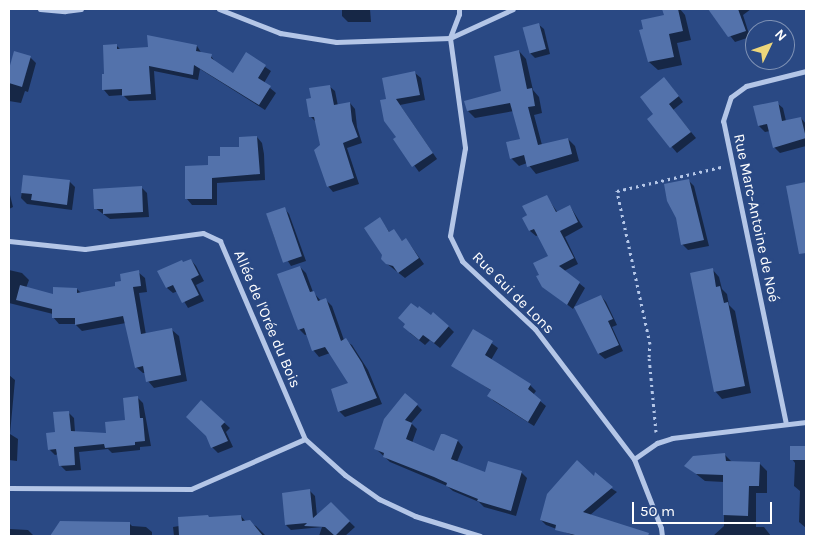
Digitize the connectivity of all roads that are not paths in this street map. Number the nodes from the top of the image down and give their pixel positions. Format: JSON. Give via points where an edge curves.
{"nodes":[{"id":1,"x":40,"y":9,"type":"edge"},
{"id":2,"x":81,"y":9,"type":"edge"},
{"id":3,"x":219,"y":9,"type":"edge"},
{"id":4,"x":459,"y":9,"type":"edge"},
{"id":5,"x":513,"y":9,"type":"edge"},
{"id":6,"x":450,"y":38,"type":"junction"},
{"id":7,"x":806,"y":71,"type":"edge"},
{"id":8,"x":9,"y":241,"type":"edge"},
{"id":9,"x":806,"y":422,"type":"edge"},
{"id":10,"x":786,"y":424,"type":"junction"},
{"id":11,"x":305,"y":439,"type":"junction"},
{"id":12,"x":634,"y":459,"type":"junction"},
{"id":13,"x":9,"y":488,"type":"edge"},
{"id":14,"x":480,"y":536,"type":"edge"},
{"id":15,"x":662,"y":536,"type":"edge"}],
"edges":[{"from":1,"to":2,"type":"street"},
{"from":3,"to":6,"type":"street","via":[[280,33],[336,42]]},
{"from":4,"to":6,"type":"street"},
{"from":5,"to":6,"type":"street"},
{"from":6,"to":12,"type":"street","name":"Rue Gui de Lons","via":[[465,148],[450,236],[462,261],[535,329]]},
{"from":7,"to":10,"type":"street","name":"Rue Marc-Antoine de Noé","via":[[746,86],[731,97],[723,121]]},
{"from":8,"to":11,"type":"street","name":"Allée de l'Orée du Bois","via":[[85,249],[203,233],[220,240]]},
{"from":9,"to":10,"type":"street"},
{"from":10,"to":12,"type":"street","via":[[672,438],[657,443]]},
{"from":11,"to":13,"type":"street","via":[[192,489]]},
{"from":11,"to":14,"type":"street","name":"Allée de l'Orée du Bois","via":[[345,475],[379,499],[415,516]]},
{"from":12,"to":15,"type":"street","name":"Rue Gui de Lons","via":[[662,528]]}]}
